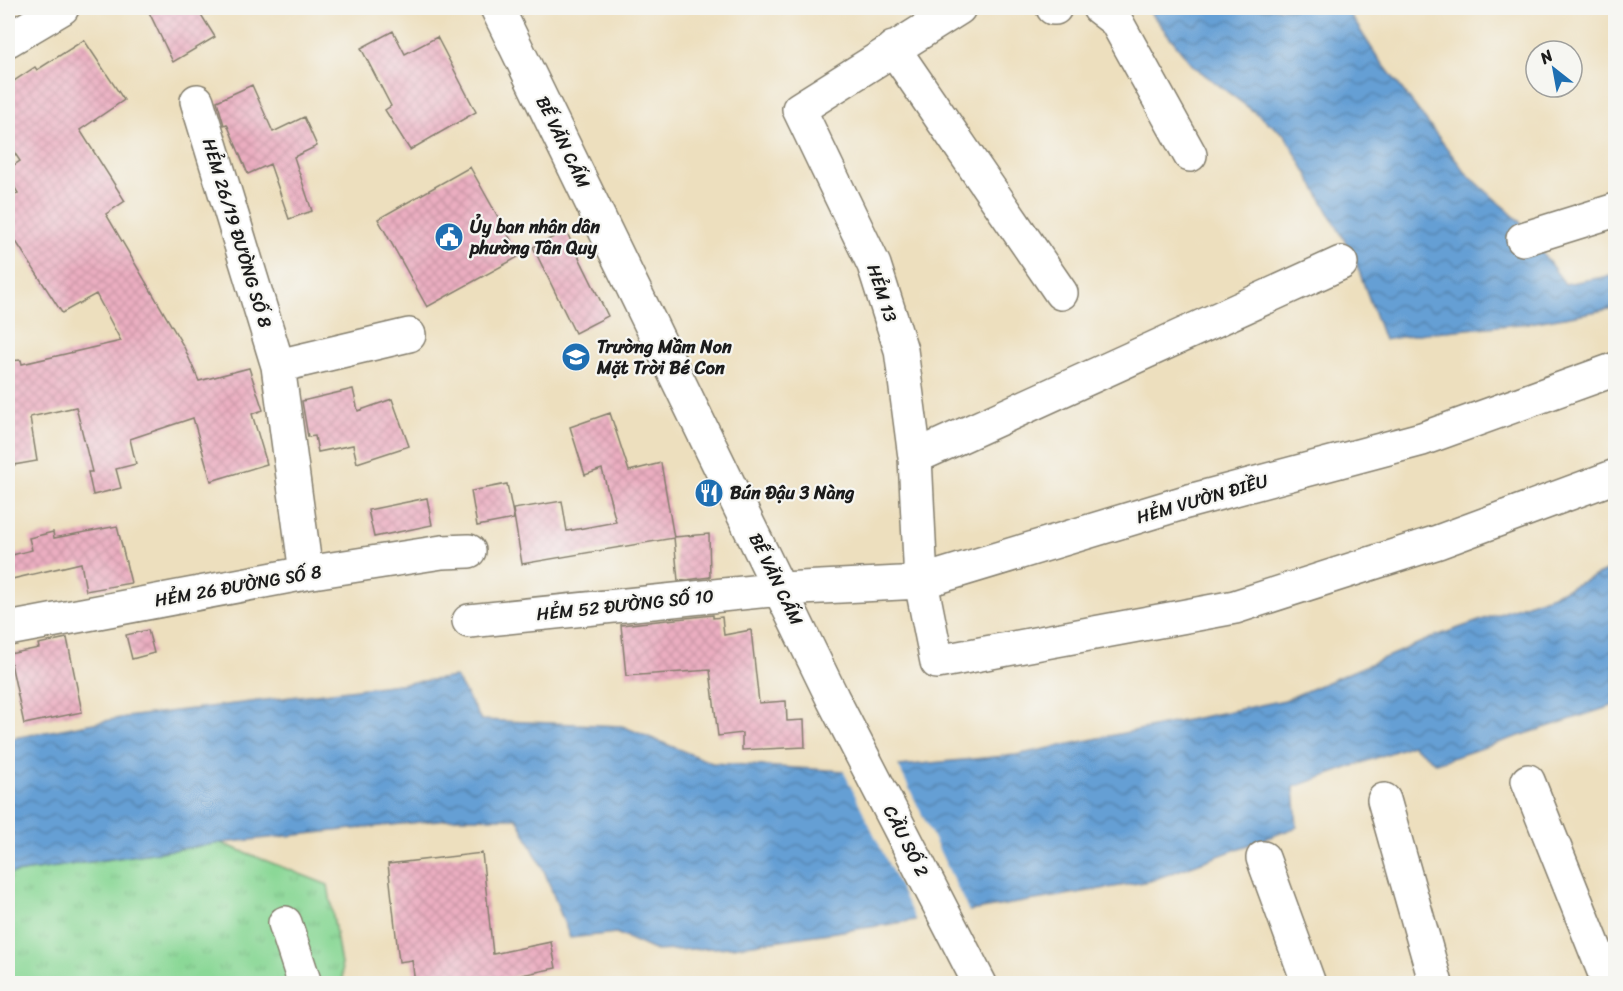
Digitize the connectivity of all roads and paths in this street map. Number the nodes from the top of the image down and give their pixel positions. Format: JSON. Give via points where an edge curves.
{"nodes":[{"id":1,"x":62,"y":8,"type":"edge"},
{"id":2,"x":959,"y":8,"type":"edge"},
{"id":3,"x":1100,"y":8,"type":"edge"},
{"id":4,"x":502,"y":10,"type":"edge"},
{"id":5,"x":928,"y":15,"type":"edge"},
{"id":6,"x":8,"y":40,"type":"edge"},
{"id":7,"x":893,"y":48,"type":"junction"},
{"id":8,"x":196,"y":101,"type":"dead end"},
{"id":9,"x":1190,"y":155,"type":"dead end"},
{"id":10,"x":1616,"y":210,"type":"edge"},
{"id":11,"x":1523,"y":239,"type":"dead end"},
{"id":12,"x":1341,"y":263,"type":"dead end"},
{"id":13,"x":1061,"y":293,"type":"dead end"},
{"id":14,"x":409,"y":335,"type":"dead end"},
{"id":15,"x":278,"y":366,"type":"junction"},
{"id":16,"x":1616,"y":369,"type":"edge"},
{"id":17,"x":915,"y":457,"type":"junction"},
{"id":18,"x":1616,"y":477,"type":"edge"},
{"id":19,"x":469,"y":551,"type":"dead end"},
{"id":20,"x":306,"y":573,"type":"junction"},
{"id":21,"x":921,"y":582,"type":"junction"},
{"id":22,"x":781,"y":589,"type":"junction"},
{"id":23,"x":469,"y":621,"type":"dead end"},
{"id":24,"x":8,"y":629,"type":"edge"},
{"id":25,"x":833,"y":699,"type":"joint"},
{"id":26,"x":1528,"y":781,"type":"dead end"},
{"id":27,"x":1384,"y":800,"type":"dead end"},
{"id":28,"x":1263,"y":858,"type":"dead end"},
{"id":29,"x":285,"y":923,"type":"dead end"},
{"id":30,"x":305,"y":984,"type":"edge"},
{"id":31,"x":980,"y":984,"type":"edge"},
{"id":32,"x":1310,"y":984,"type":"edge"},
{"id":33,"x":1436,"y":984,"type":"edge"},
{"id":34,"x":1608,"y":984,"type":"edge"}],
"edges":[{"from":1,"to":6,"type":"street"},
{"from":2,"to":5,"type":"street","name":"HẺM 13"},
{"from":3,"to":9,"type":"street","via":[[1116,21]]},
{"from":4,"to":22,"type":"street","name":"BẾ VĂN CẤM"},
{"from":5,"to":7,"type":"street","name":"HẺM 13"},
{"from":7,"to":13,"type":"street"},
{"from":7,"to":17,"type":"street","name":"HẺM 13","via":[[799,109],[874,266],[901,350]]},
{"from":8,"to":15,"type":"street","name":"HẺM 26/19 ĐƯỜNG SỐ 8"},
{"from":10,"to":11,"type":"street"},
{"from":12,"to":17,"type":"street"},
{"from":14,"to":15,"type":"street"},
{"from":15,"to":20,"type":"street","name":"HẺM 26/19 ĐƯỜNG SỐ 8"},
{"from":16,"to":21,"type":"street","name":"HẺM VƯỜN ĐIỀU","via":[[1422,439],[1186,502]]},
{"from":17,"to":21,"type":"street","name":"HẺM 13"},
{"from":18,"to":21,"type":"street","name":"HẺM 13","via":[[1438,542],[1235,607],[937,662]]},
{"from":19,"to":20,"type":"street","name":"HẺM 26 ĐƯỜNG SỐ 8"},
{"from":20,"to":24,"type":"street","name":"HẺM 26 ĐƯỜNG SỐ 8"},
{"from":21,"to":22,"type":"street","name":"HẺM VƯỜN ĐIỀU"},
{"from":22,"to":23,"type":"street","name":"HẺM 52 ĐƯỜNG SỐ 10"},
{"from":22,"to":25,"type":"street","name":"BẾ VĂN CẤM"},
{"from":25,"to":31,"type":"street","name":"CẦU SỐ 2"},
{"from":26,"to":34,"type":"street"},
{"from":27,"to":33,"type":"street"},
{"from":28,"to":32,"type":"street"},
{"from":29,"to":30,"type":"street"}]}
